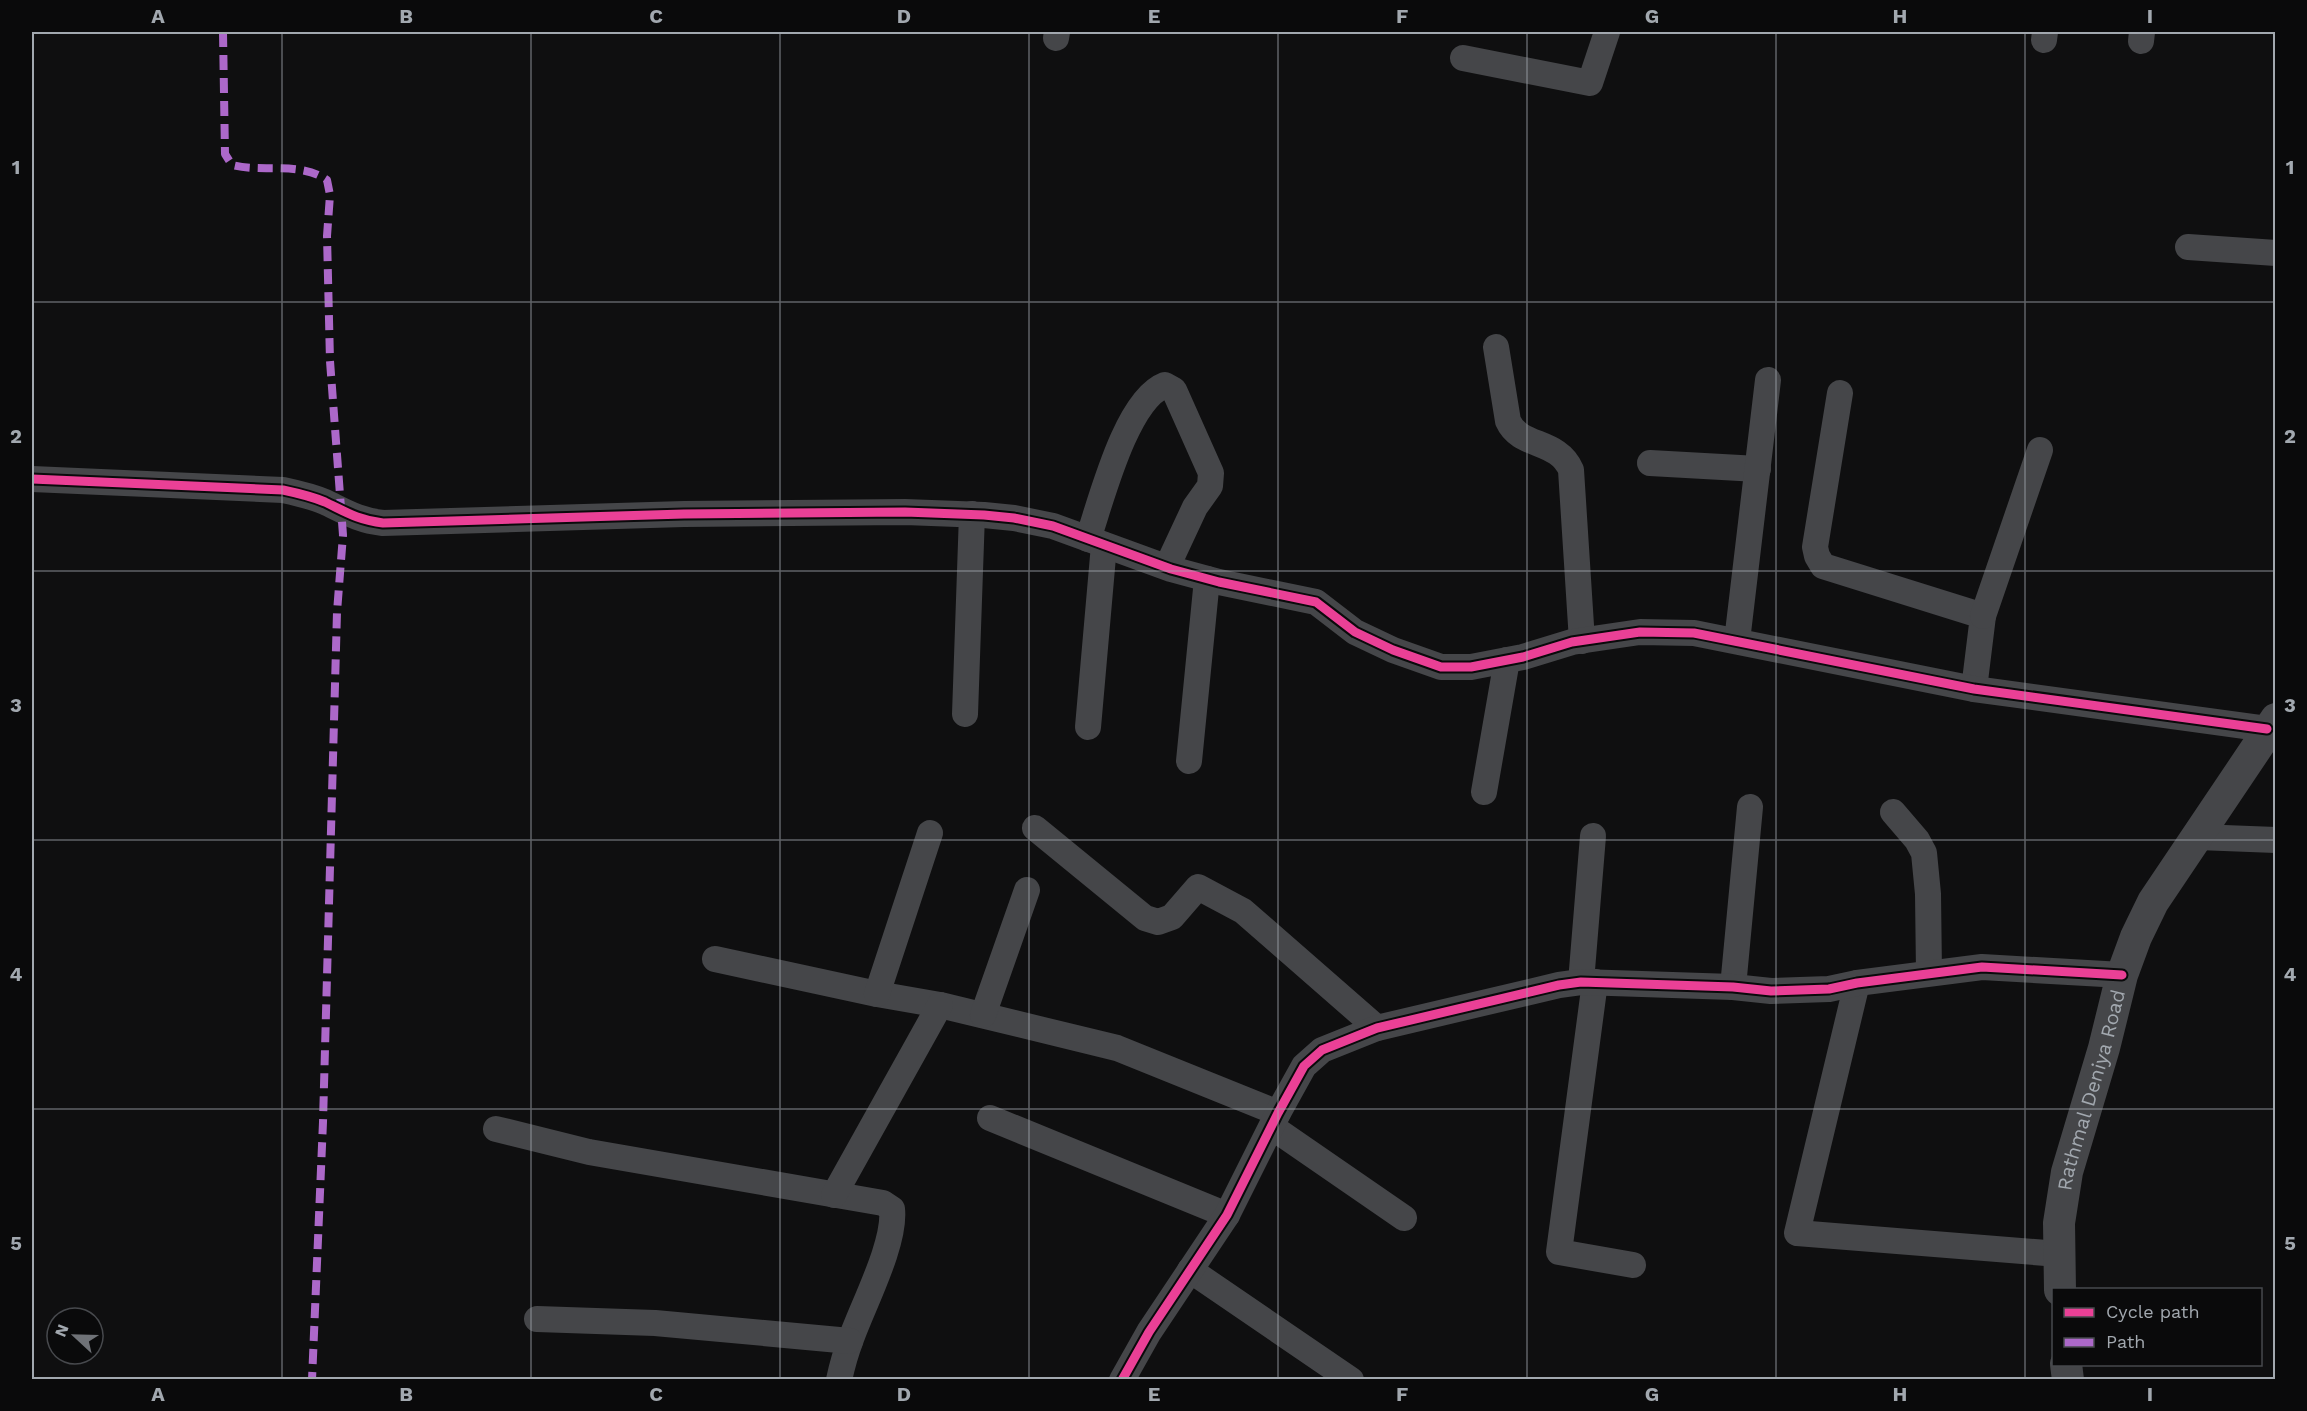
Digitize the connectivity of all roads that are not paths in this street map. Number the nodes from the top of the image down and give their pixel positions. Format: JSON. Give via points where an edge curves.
{"nodes":[{"id":1,"x":1607,"y":32,"type":"edge"},
{"id":2,"x":1463,"y":58,"type":"dead end"},
{"id":3,"x":2188,"y":247,"type":"dead end"},
{"id":4,"x":2276,"y":253,"type":"edge"},
{"id":5,"x":1496,"y":346,"type":"dead end"},
{"id":6,"x":1768,"y":380,"type":"dead end"},
{"id":7,"x":1840,"y":393,"type":"dead end"},
{"id":8,"x":2040,"y":450,"type":"dead end"},
{"id":9,"x":1650,"y":463,"type":"dead end"},
{"id":10,"x":1758,"y":469,"type":"junction"},
{"id":11,"x":32,"y":479,"type":"edge"},
{"id":12,"x":972,"y":514,"type":"junction"},
{"id":13,"x":1096,"y":542,"type":"junction"},
{"id":14,"x":1167,"y":567,"type":"junction"},
{"id":15,"x":1207,"y":579,"type":"junction"},
{"id":16,"x":1983,"y":616,"type":"junction"},
{"id":17,"x":1582,"y":641,"type":"junction"},
{"id":18,"x":1737,"y":641,"type":"junction"},
{"id":19,"x":1507,"y":660,"type":"junction"},
{"id":20,"x":1974,"y":689,"type":"junction"},
{"id":21,"x":965,"y":714,"type":"dead end"},
{"id":22,"x":2271,"y":724,"type":"edge"},
{"id":23,"x":1088,"y":728,"type":"dead end"},
{"id":24,"x":1189,"y":761,"type":"dead end"},
{"id":25,"x":1484,"y":792,"type":"dead end"},
{"id":26,"x":1750,"y":807,"type":"dead end"},
{"id":27,"x":1893,"y":812,"type":"dead end"},
{"id":28,"x":1035,"y":828,"type":"dead end"},
{"id":29,"x":930,"y":832,"type":"dead end"},
{"id":30,"x":1593,"y":836,"type":"dead end"},
{"id":31,"x":2198,"y":837,"type":"junction"},
{"id":32,"x":2276,"y":840,"type":"edge"},
{"id":33,"x":1026,"y":890,"type":"dead end"},
{"id":34,"x":715,"y":959,"type":"dead end"},
{"id":35,"x":1929,"y":973,"type":"junction"},
{"id":36,"x":2122,"y":975,"type":"junction"},
{"id":37,"x":1588,"y":982,"type":"junction"},
{"id":38,"x":1857,"y":983,"type":"junction"},
{"id":39,"x":1733,"y":987,"type":"junction"},
{"id":40,"x":877,"y":994,"type":"junction"},
{"id":41,"x":940,"y":1005,"type":"junction"},
{"id":42,"x":983,"y":1016,"type":"junction"},
{"id":43,"x":1377,"y":1028,"type":"junction"},
{"id":44,"x":990,"y":1118,"type":"dead end"},
{"id":45,"x":1275,"y":1120,"type":"junction"},
{"id":46,"x":496,"y":1130,"type":"dead end"},
{"id":47,"x":834,"y":1196,"type":"junction"},
{"id":48,"x":1227,"y":1215,"type":"junction"},
{"id":49,"x":1404,"y":1218,"type":"dead end"},
{"id":50,"x":2060,"y":1254,"type":"junction"},
{"id":51,"x":1633,"y":1265,"type":"dead end"},
{"id":52,"x":1190,"y":1270,"type":"junction"},
{"id":53,"x":2060,"y":1288,"type":"edge"},
{"id":54,"x":537,"y":1319,"type":"dead end"},
{"id":55,"x":850,"y":1341,"type":"junction"},
{"id":56,"x":838,"y":1380,"type":"edge"},
{"id":57,"x":1122,"y":1380,"type":"edge"},
{"id":58,"x":1351,"y":1380,"type":"edge"}],
"edges":[{"from":1,"to":2,"type":"street","via":[[1590,83]]},
{"from":3,"to":4,"type":"street"},
{"from":5,"to":17,"type":"street","via":[[1512,428],[1560,453],[1571,470]]},
{"from":6,"to":10,"type":"street"},
{"from":7,"to":16,"type":"street","via":[[1815,547],[1817,556],[1824,566]]},
{"from":8,"to":16,"type":"street"},
{"from":9,"to":10,"type":"street"},
{"from":10,"to":18,"type":"street"},
{"from":11,"to":12,"type":"street","via":[[283,490],[303,494],[365,521],[383,523],[684,514]]},
{"from":12,"to":13,"type":"street","via":[[1053,526]]},
{"from":12,"to":21,"type":"street"},
{"from":13,"to":14,"type":"street"},
{"from":13,"to":14,"type":"street","via":[[1122,438],[1156,389],[1166,385],[1174,390],[1211,473],[1210,486],[1195,507]]},
{"from":13,"to":23,"type":"street"},
{"from":14,"to":15,"type":"street"},
{"from":15,"to":19,"type":"street","via":[[1316,602],[1355,633],[1441,667],[1471,667]]},
{"from":15,"to":24,"type":"street"},
{"from":16,"to":20,"type":"street"},
{"from":17,"to":18,"type":"street","via":[[1660,631]]},
{"from":17,"to":19,"type":"street"},
{"from":18,"to":20,"type":"street"},
{"from":19,"to":25,"type":"street"},
{"from":20,"to":22,"type":"street"},
{"from":22,"to":31,"type":"street","name":"Rathmal Deniya Road"},
{"from":26,"to":39,"type":"street"},
{"from":27,"to":35,"type":"street","via":[[1924,853]]},
{"from":28,"to":43,"type":"street","via":[[1145,918],[1158,922],[1172,917],[1198,887],[1243,911]]},
{"from":29,"to":40,"type":"street"},
{"from":30,"to":37,"type":"street"},
{"from":31,"to":32,"type":"street"},
{"from":31,"to":36,"type":"street","name":"Rathmal Deniya Road","via":[[2153,902]]},
{"from":33,"to":42,"type":"street"},
{"from":34,"to":40,"type":"street"},
{"from":35,"to":36,"type":"street","via":[[1982,967]]},
{"from":35,"to":38,"type":"street"},
{"from":36,"to":50,"type":"street","name":"Rathmal Deniya Road","via":[[2067,1172],[2059,1223]]},
{"from":37,"to":39,"type":"street"},
{"from":37,"to":43,"type":"street","via":[[1559,985]]},
{"from":37,"to":51,"type":"street","via":[[1559,1252]]},
{"from":38,"to":39,"type":"street","via":[[1817,990]]},
{"from":38,"to":50,"type":"street","via":[[1797,1233]]},
{"from":40,"to":41,"type":"street"},
{"from":41,"to":42,"type":"street"},
{"from":41,"to":47,"type":"street"},
{"from":42,"to":45,"type":"street","via":[[1117,1048]]},
{"from":43,"to":45,"type":"street","via":[[1322,1050],[1304,1066]]},
{"from":44,"to":48,"type":"street"},
{"from":45,"to":48,"type":"street"},
{"from":45,"to":49,"type":"street"},
{"from":46,"to":47,"type":"street","via":[[589,1152]]},
{"from":47,"to":55,"type":"street","via":[[883,1203],[892,1209],[893,1222]]},
{"from":48,"to":52,"type":"street"},
{"from":50,"to":53,"type":"street","name":"Rathmal Deniya Road"},
{"from":52,"to":57,"type":"street"},
{"from":52,"to":58,"type":"street"},
{"from":54,"to":55,"type":"street","via":[[655,1323]]},
{"from":55,"to":56,"type":"street"}]}
